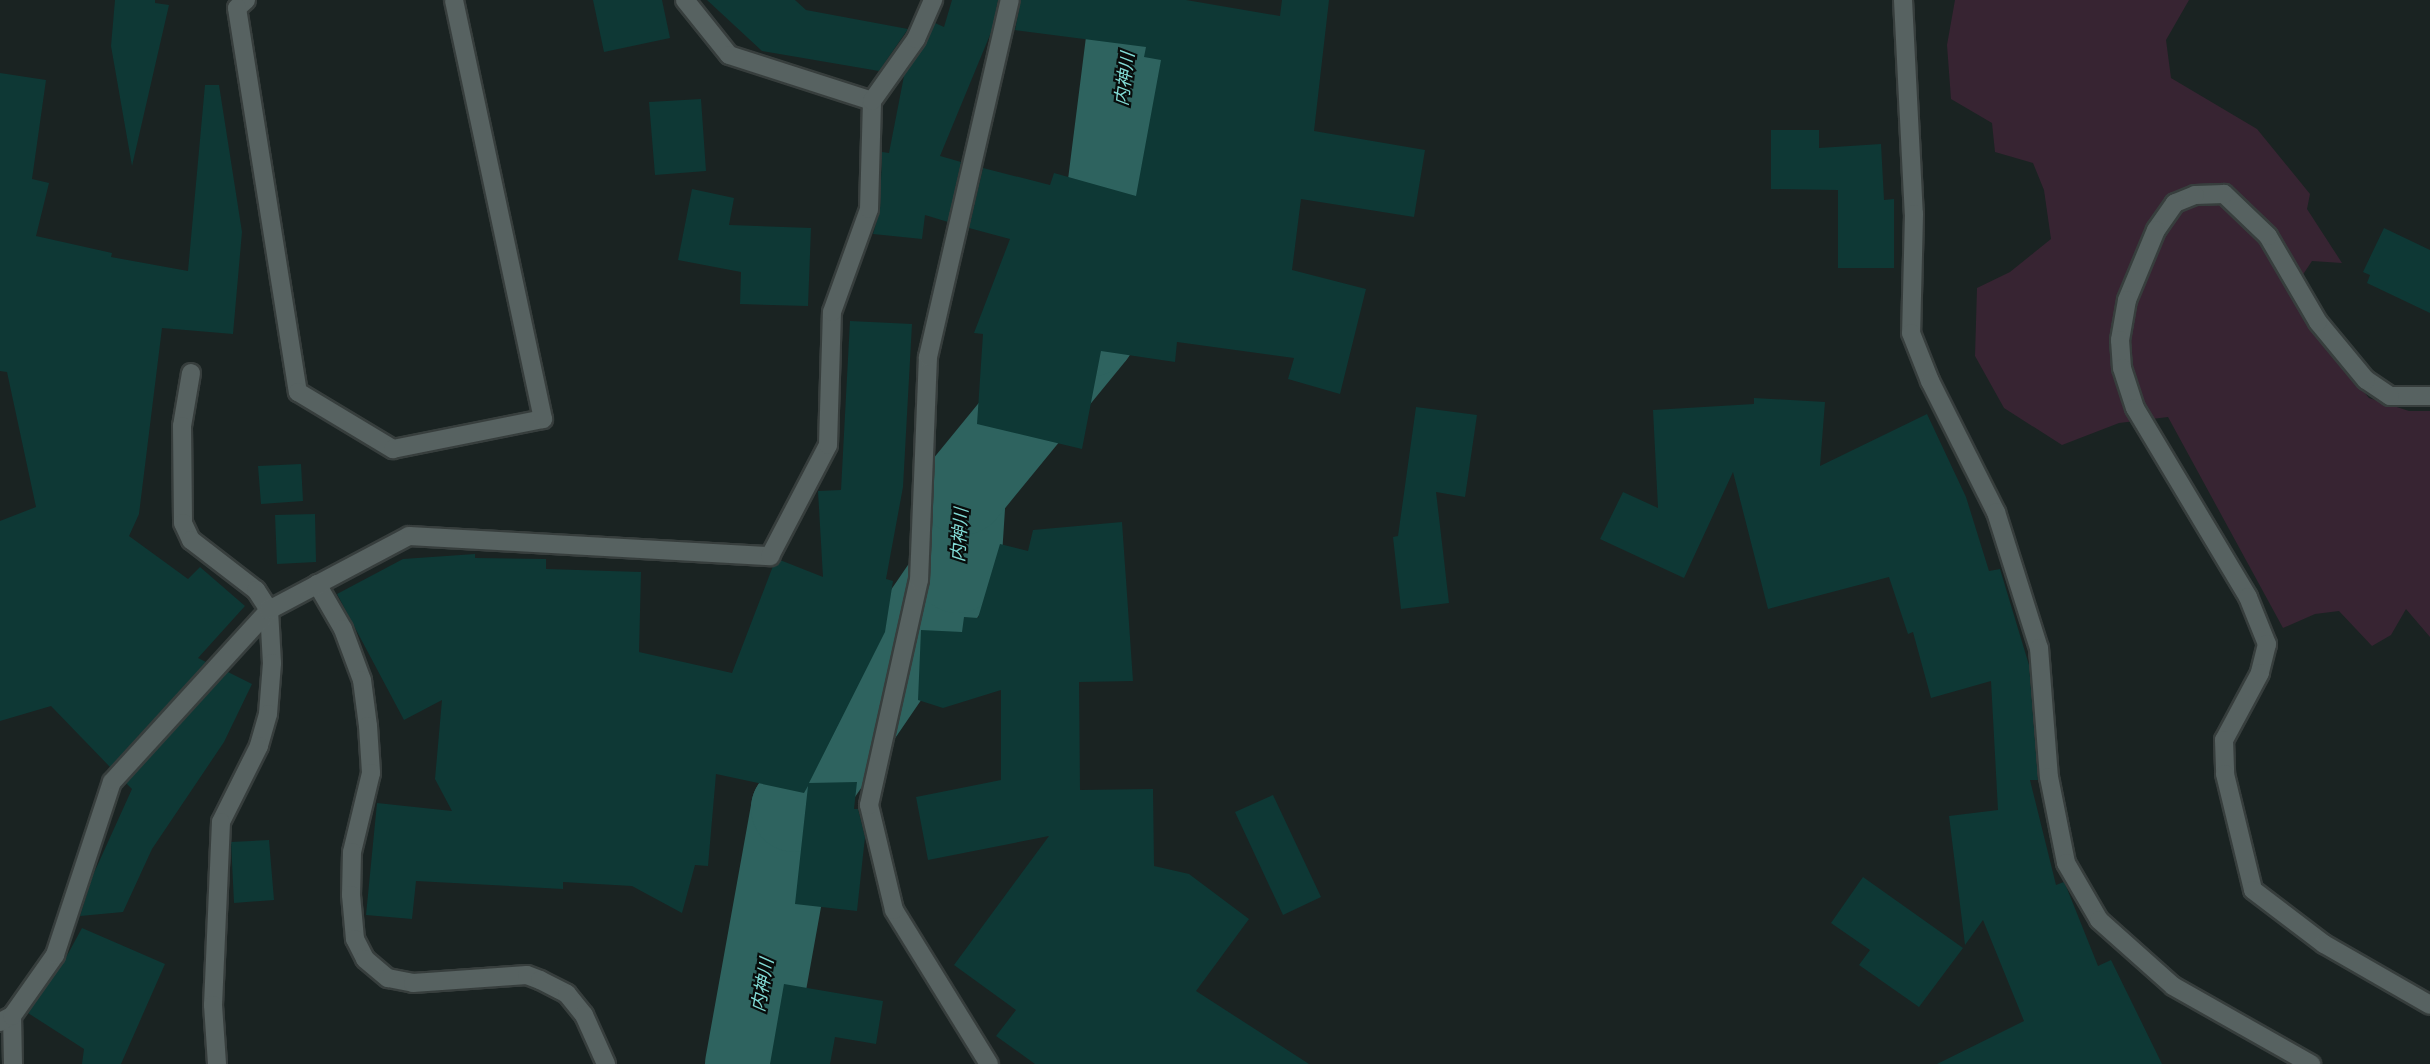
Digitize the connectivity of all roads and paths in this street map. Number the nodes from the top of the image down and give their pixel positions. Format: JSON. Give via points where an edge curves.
{"nodes":[{"id":1,"x":246,"y":0,"type":"edge"},
{"id":2,"x":454,"y":0,"type":"edge"},
{"id":3,"x":685,"y":0,"type":"edge"},
{"id":4,"x":933,"y":0,"type":"edge"},
{"id":5,"x":1010,"y":0,"type":"edge"},
{"id":6,"x":1903,"y":0,"type":"edge"},
{"id":7,"x":872,"y":101,"type":"junction"},
{"id":8,"x":191,"y":373,"type":"dead end"},
{"id":9,"x":2430,"y":396,"type":"edge"},
{"id":10,"x":317,"y":584,"type":"junction"},
{"id":11,"x":269,"y":610,"type":"junction"},
{"id":12,"x":2430,"y":1005,"type":"edge"},
{"id":13,"x":6,"y":1019,"type":"edge"},
{"id":14,"x":13,"y":1064,"type":"edge"},
{"id":15,"x":217,"y":1064,"type":"edge"},
{"id":16,"x":606,"y":1064,"type":"edge"},
{"id":17,"x":989,"y":1064,"type":"edge"},
{"id":18,"x":2311,"y":1064,"type":"edge"}],
"edges":[{"from":1,"to":2,"type":"street","via":[[237,8],[298,392],[393,449],[543,419]]},
{"from":3,"to":7,"type":"street","via":[[729,55]]},
{"from":4,"to":7,"type":"street","via":[[916,39]]},
{"from":5,"to":17,"type":"street","via":[[928,357],[919,580],[869,805],[894,910]]},
{"from":6,"to":18,"type":"street","via":[[1914,214],[1911,333],[1930,381],[1996,512],[2039,648],[2049,777],[2066,863],[2099,920],[2173,986]]},
{"from":7,"to":10,"type":"street","via":[[869,209],[832,312],[828,445],[770,556],[409,536]]},
{"from":8,"to":11,"type":"street","via":[[182,426],[183,523],[191,540],[256,590]]},
{"from":9,"to":12,"type":"street","via":[[2390,396],[2366,380],[2318,322],[2268,236],[2224,194],[2195,195],[2175,203],[2156,230],[2127,300],[2120,340],[2122,368],[2135,408],[2248,597],[2267,644],[2260,673],[2224,740],[2229,795],[2253,890],[2324,944]]},
{"from":10,"to":11,"type":"street"},
{"from":10,"to":16,"type":"street","via":[[343,629],[362,680],[371,772],[352,852],[351,895],[355,939],[366,959],[388,978],[412,983],[527,975],[540,980],[567,994],[584,1015]]},
{"from":11,"to":13,"type":"street","via":[[112,782],[54,955]]},
{"from":11,"to":15,"type":"street","via":[[272,663],[268,714],[246,778],[221,822],[213,1005]]},
{"from":13,"to":14,"type":"street"}]}
